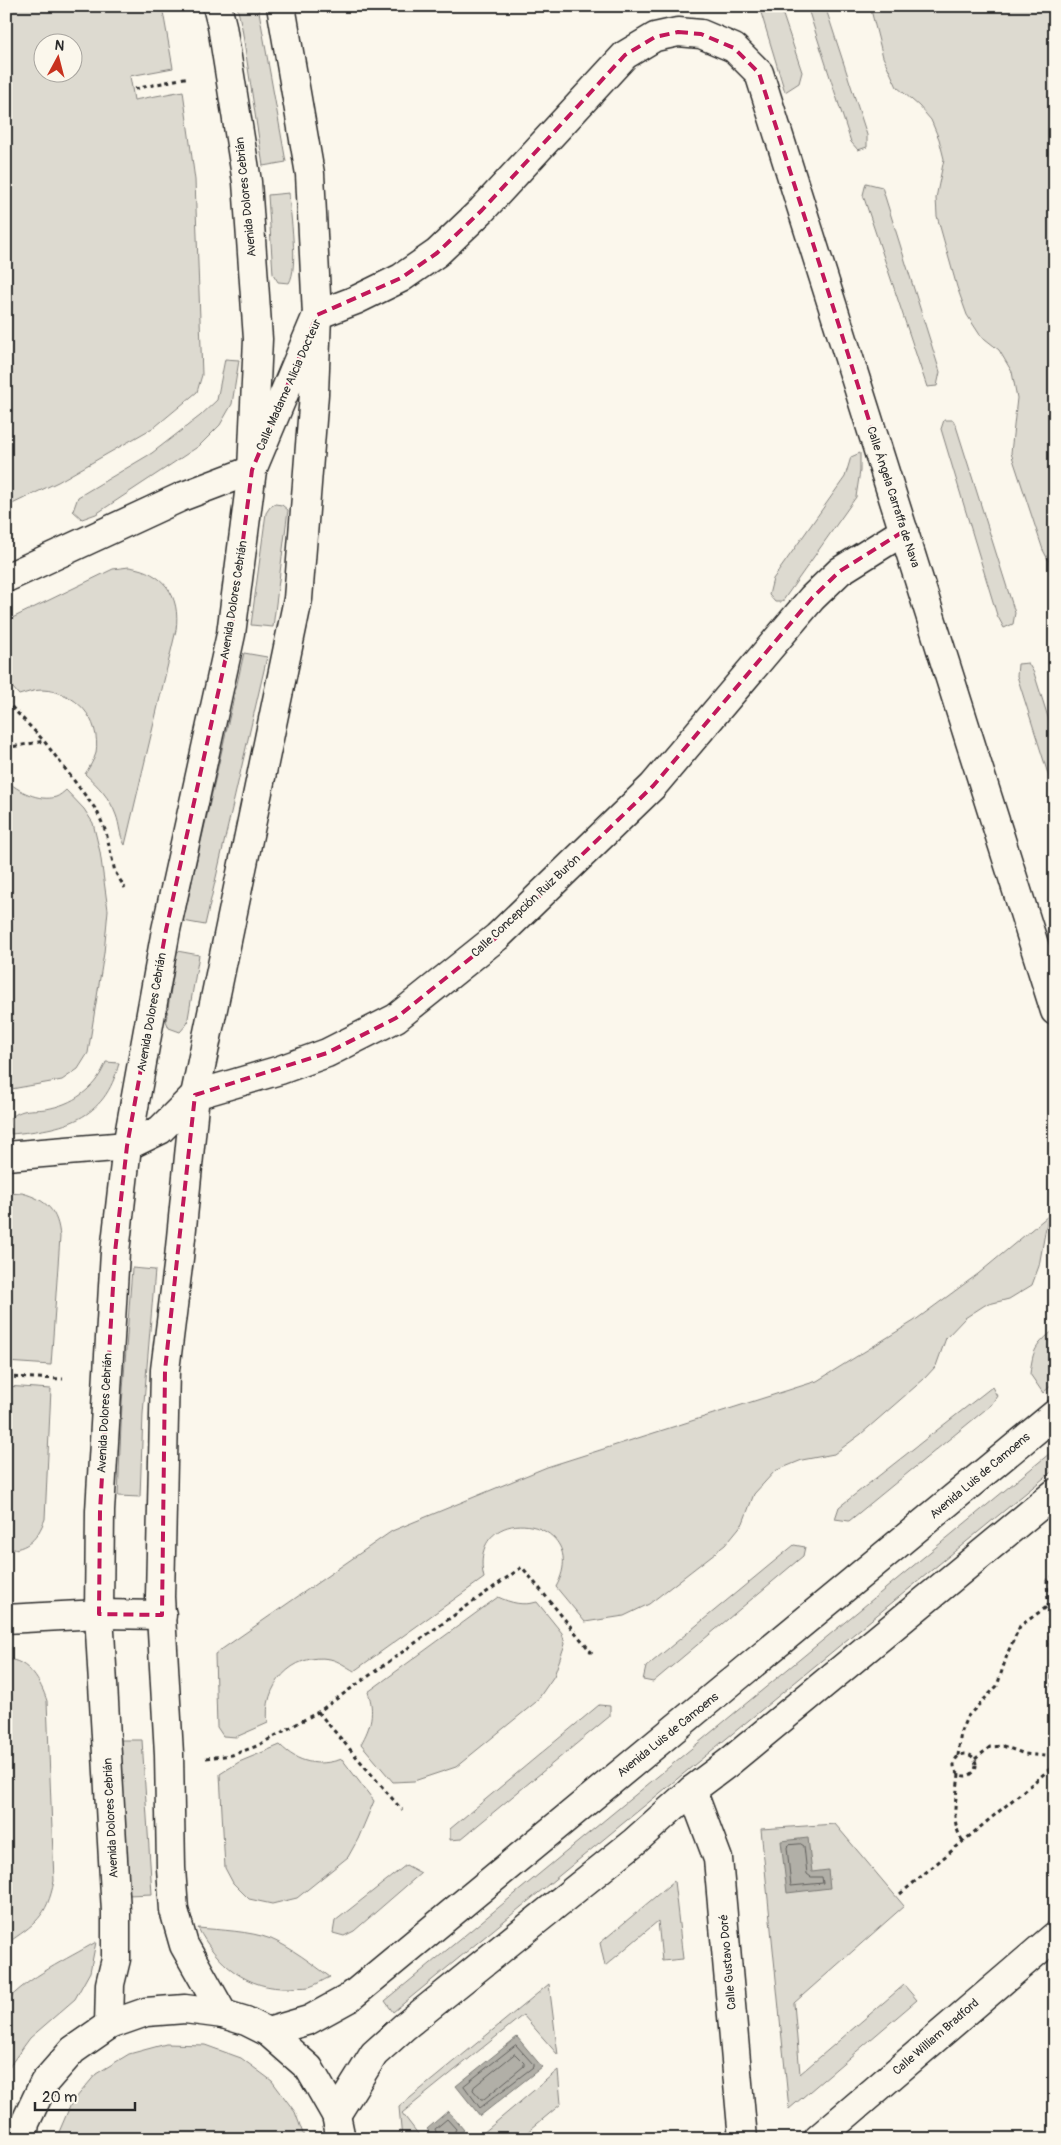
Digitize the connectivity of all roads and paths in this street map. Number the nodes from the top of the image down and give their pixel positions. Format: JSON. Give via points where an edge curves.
{"nodes":[{"id":1,"x":217,"y":6,"type":"edge"},
{"id":2,"x":281,"y":6,"type":"edge"},
{"id":3,"x":678,"y":32,"type":"joint"},
{"id":4,"x":189,"y":77,"type":"dead end"},
{"id":5,"x":135,"y":89,"type":"dead end"},
{"id":6,"x":317,"y":315,"type":"junction"},
{"id":7,"x":252,"y":470,"type":"junction"},
{"id":8,"x":904,"y":531,"type":"junction"},
{"id":9,"x":6,"y":578,"type":"edge"},
{"id":10,"x":6,"y":700,"type":"edge"},
{"id":11,"x":44,"y":741,"type":"junction"},
{"id":12,"x":6,"y":748,"type":"edge"},
{"id":13,"x":125,"y":888,"type":"dead end"},
{"id":14,"x":1055,"y":1011,"type":"edge"},
{"id":15,"x":195,"y":1094,"type":"junction"},
{"id":16,"x":127,"y":1146,"type":"junction"},
{"id":17,"x":6,"y":1156,"type":"edge"},
{"id":18,"x":6,"y":1377,"type":"edge"},
{"id":19,"x":63,"y":1379,"type":"dead end"},
{"id":20,"x":1055,"y":1414,"type":"edge"},
{"id":21,"x":1055,"y":1493,"type":"edge"},
{"id":22,"x":1055,"y":1575,"type":"edge"},
{"id":23,"x":1048,"y":1606,"type":"junction"},
{"id":24,"x":99,"y":1614,"type":"junction"},
{"id":25,"x":162,"y":1615,"type":"junction"},
{"id":26,"x":6,"y":1619,"type":"edge"},
{"id":27,"x":592,"y":1653,"type":"dead end"},
{"id":28,"x":318,"y":1712,"type":"junction"},
{"id":29,"x":1055,"y":1737,"type":"edge"},
{"id":30,"x":958,"y":1756,"type":"junction"},
{"id":31,"x":206,"y":1758,"type":"dead end"},
{"id":32,"x":975,"y":1759,"type":"junction"},
{"id":33,"x":1055,"y":1759,"type":"edge"},
{"id":34,"x":959,"y":1774,"type":"junction"},
{"id":35,"x":692,"y":1790,"type":"junction"},
{"id":36,"x":402,"y":1810,"type":"dead end"},
{"id":37,"x":963,"y":1841,"type":"junction"},
{"id":38,"x":900,"y":1894,"type":"dead end"},
{"id":39,"x":1055,"y":1936,"type":"edge"},
{"id":40,"x":223,"y":2014,"type":"junction"},
{"id":41,"x":109,"y":2025,"type":"junction"},
{"id":42,"x":268,"y":2032,"type":"junction"},
{"id":43,"x":339,"y":2127,"type":"edge"},
{"id":44,"x":22,"y":2139,"type":"edge"},
{"id":45,"x":743,"y":2139,"type":"edge"},
{"id":46,"x":818,"y":2139,"type":"edge"}],
"edges":[{"from":1,"to":7,"type":"street","name":"Avenida Dolores Cebrián","via":[[247,182],[258,339]]},
{"from":2,"to":6,"type":"street","via":[[310,174]]},
{"from":3,"to":6,"type":"street","name":"Calle Madame Alicia Docteur","via":[[654,37],[625,55],[482,210],[437,252],[401,278]]},
{"from":3,"to":8,"type":"street","name":"Calle Ángela Carraffa de Nava","via":[[701,34],[734,48],[759,73]]},
{"from":4,"to":5,"type":"path"},
{"from":6,"to":7,"type":"street","name":"Calle Madame Alicia Docteur"},
{"from":6,"to":15,"type":"street","via":[[298,599]]},
{"from":7,"to":9,"type":"street","via":[[181,497]]},
{"from":7,"to":16,"type":"street","name":"Avenida Dolores Cebrián","via":[[231,634],[166,930]]},
{"from":8,"to":14,"type":"street","name":"Calle Ángela Carraffa de Nava"},
{"from":8,"to":15,"type":"street","name":"Calle Concepción Ruiz Burón","via":[[840,571],[826,584],[653,786],[497,937],[396,1018],[327,1054]]},
{"from":10,"to":11,"type":"path"},
{"from":11,"to":12,"type":"path"},
{"from":11,"to":13,"type":"path","via":[[97,811],[106,832],[115,872]]},
{"from":15,"to":16,"type":"street","via":[[160,1130]]},
{"from":15,"to":25,"type":"street","via":[[165,1370]]},
{"from":16,"to":17,"type":"street"},
{"from":16,"to":24,"type":"street","name":"Avenida Dolores Cebrián","via":[[113,1282],[100,1510]]},
{"from":18,"to":19,"type":"path"},
{"from":20,"to":42,"type":"street","name":"Avenida Luis de Camoens","via":[[350,1998],[309,2020]]},
{"from":21,"to":35,"type":"street"},
{"from":22,"to":23,"type":"path","via":[[1047,1581]]},
{"from":23,"to":29,"type":"path"},
{"from":23,"to":30,"type":"path","via":[[1020,1626],[997,1686],[967,1718],[961,1731]]},
{"from":24,"to":25,"type":"street"},
{"from":24,"to":26,"type":"street"},
{"from":24,"to":41,"type":"street","name":"Avenida Dolores Cebrián","via":[[116,1912],[116,1959],[110,1984]]},
{"from":25,"to":40,"type":"street","via":[[174,1910],[184,1945]]},
{"from":27,"to":28,"type":"path","via":[[522,1568]]},
{"from":28,"to":31,"type":"path","via":[[257,1746],[232,1755]]},
{"from":28,"to":36,"type":"path"},
{"from":30,"to":32,"type":"path","via":[[967,1753]]},
{"from":30,"to":34,"type":"path","via":[[954,1769]]},
{"from":32,"to":33,"type":"path","via":[[990,1747],[1003,1746]]},
{"from":32,"to":34,"type":"path","via":[[973,1773]]},
{"from":33,"to":37,"type":"path","via":[[1051,1768]]},
{"from":34,"to":37,"type":"path","via":[[954,1818],[956,1832]]},
{"from":35,"to":43,"type":"street","via":[[634,1842],[374,2054]]},
{"from":35,"to":45,"type":"street","name":"Calle Gustavo Doré","via":[[718,1859]]},
{"from":37,"to":38,"type":"path"},
{"from":39,"to":46,"type":"street","name":"Calle William Bradford"},
{"from":40,"to":41,"type":"street","via":[[185,2009],[146,2012]]},
{"from":40,"to":42,"type":"street"},
{"from":41,"to":44,"type":"street","via":[[73,2050],[44,2083],[25,2123]]},
{"from":42,"to":43,"type":"street","via":[[309,2068]]}]}
